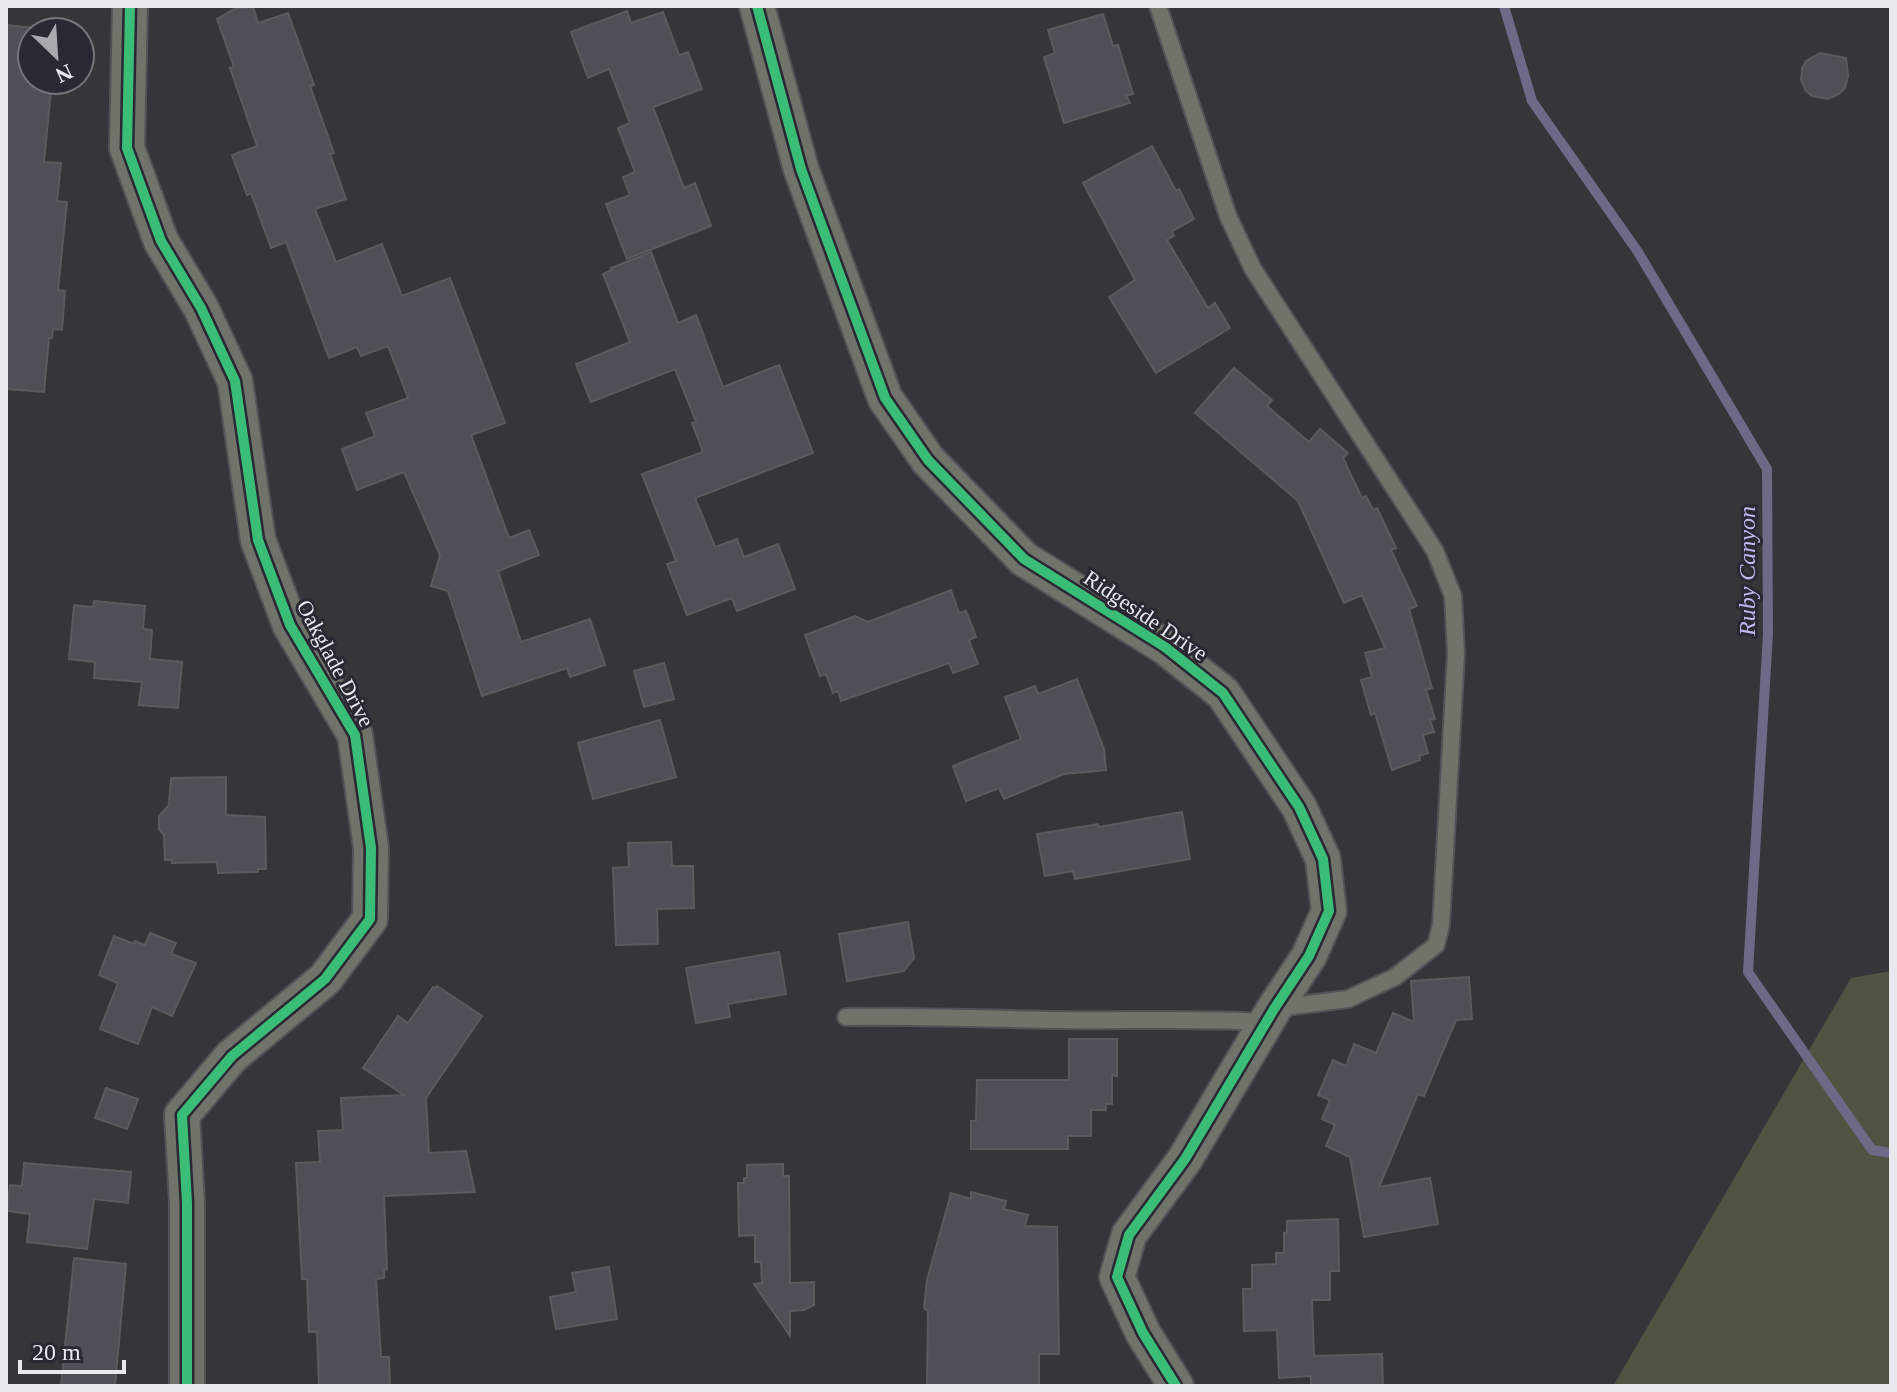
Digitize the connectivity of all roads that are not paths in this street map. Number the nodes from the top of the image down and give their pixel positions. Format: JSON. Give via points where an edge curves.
{"nodes":[{"id":1,"x":130,"y":6,"type":"edge"},
{"id":2,"x":757,"y":6,"type":"edge"},
{"id":3,"x":1158,"y":6,"type":"edge"},
{"id":4,"x":1270,"y":1016,"type":"junction"},
{"id":5,"x":846,"y":1017,"type":"dead end"},
{"id":6,"x":187,"y":1386,"type":"edge"},
{"id":7,"x":1176,"y":1386,"type":"edge"}],
"edges":[{"from":1,"to":6,"type":"street","name":"Oakglade Drive","via":[[127,148],[161,241],[201,308],[235,381],[258,540],[290,625],[355,735],[371,848],[370,919],[325,979],[232,1056],[182,1115]]},
{"from":2,"to":4,"type":"street","name":"Ridgeside Drive","via":[[801,169],[885,398],[928,460],[1024,559],[1165,647],[1223,693],[1299,807],[1323,859],[1329,911],[1309,956]]},
{"from":3,"to":4,"type":"lane","via":[[1228,216],[1253,269],[1435,551],[1453,596],[1456,653],[1436,945],[1395,977],[1348,999]]},
{"from":4,"to":5,"type":"lane"},
{"from":4,"to":7,"type":"street","name":"Ridgeside Drive","via":[[1185,1159],[1129,1235],[1117,1277]]}]}
